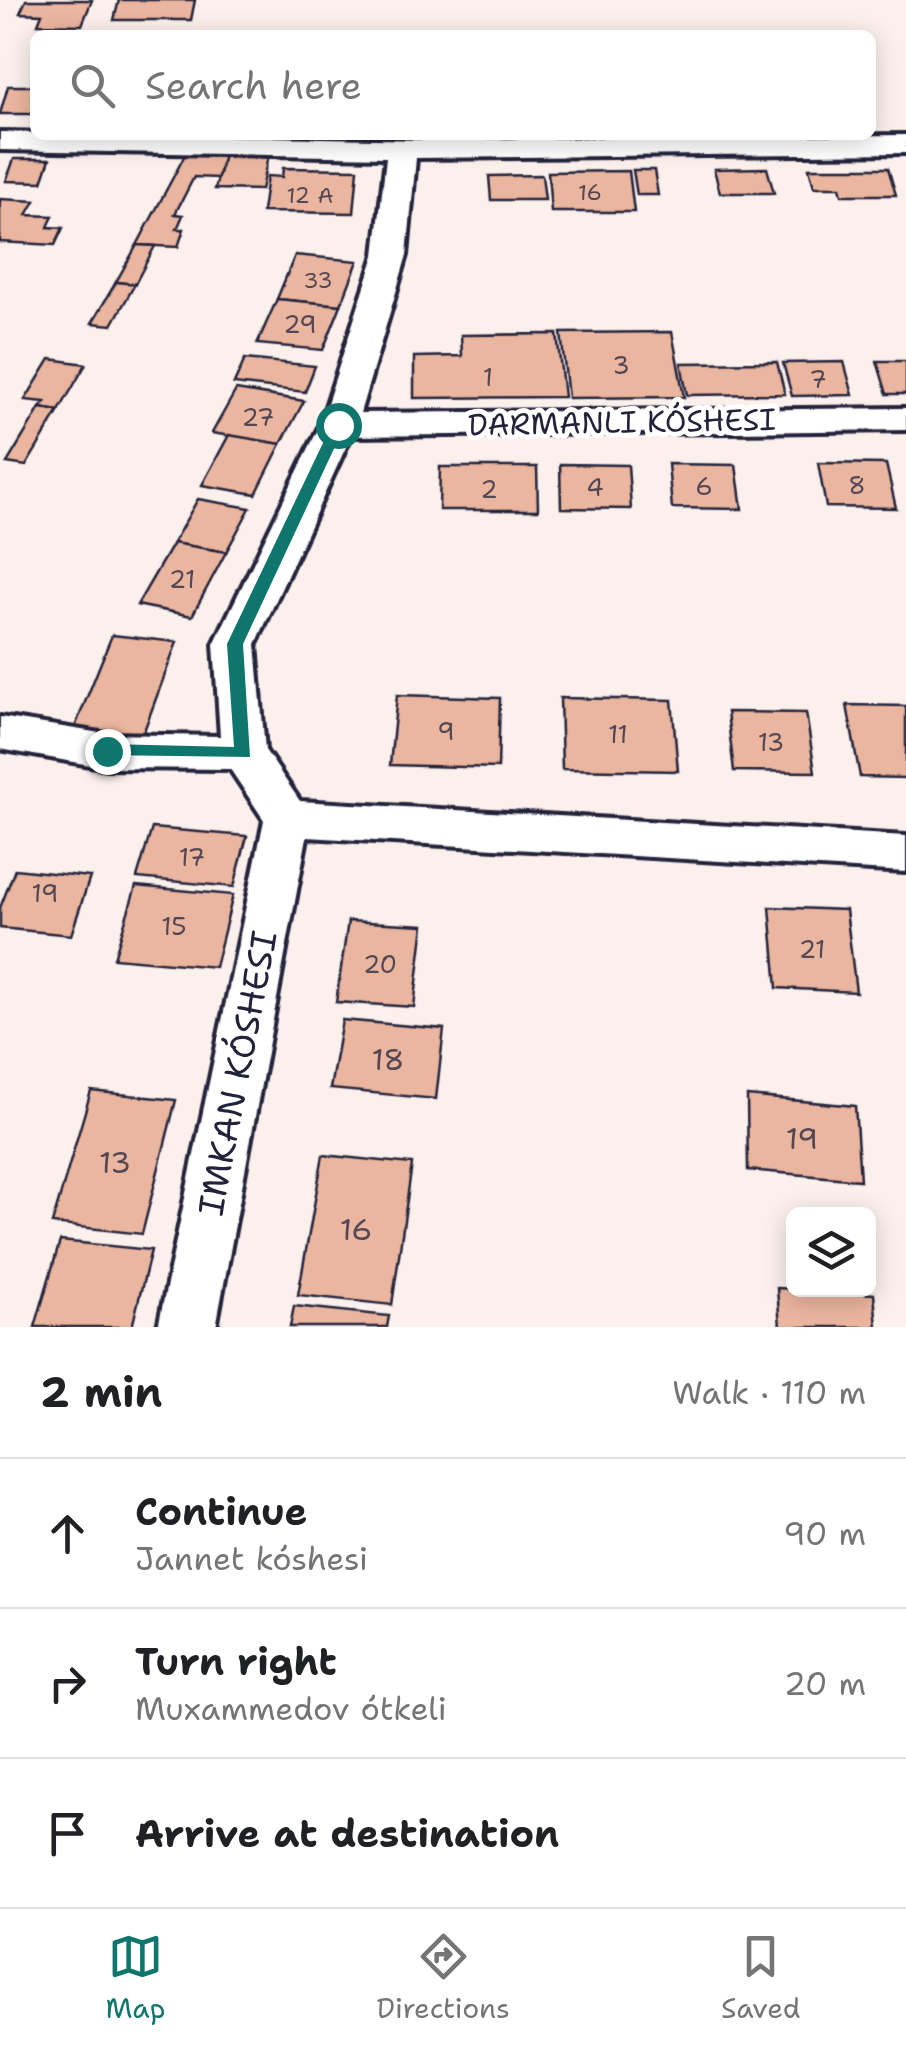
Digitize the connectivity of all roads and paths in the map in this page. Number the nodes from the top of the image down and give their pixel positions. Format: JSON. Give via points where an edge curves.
{"nodes":[{"id":1,"x":0,"y":141,"type":"edge"},
{"id":2,"x":906,"y":144,"type":"edge"},
{"id":3,"x":402,"y":149,"type":"junction"},
{"id":4,"x":906,"y":419,"type":"edge"},
{"id":5,"x":338,"y":425,"type":"junction"},
{"id":6,"x":0,"y":733,"type":"edge"},
{"id":7,"x":244,"y":753,"type":"junction"},
{"id":8,"x":287,"y":818,"type":"junction"},
{"id":9,"x":905,"y":860,"type":"edge"},
{"id":10,"x":187,"y":1327,"type":"edge"}],
"edges":[{"from":1,"to":3,"type":"street"},
{"from":2,"to":3,"type":"street"},
{"from":3,"to":5,"type":"street","via":[[390,255]]},
{"from":4,"to":5,"type":"street"},
{"from":5,"to":7,"type":"street","via":[[235,644]]},
{"from":6,"to":7,"type":"street","via":[[107,751]]},
{"from":7,"to":8,"type":"street"},
{"from":8,"to":9,"type":"street"},
{"from":8,"to":10,"type":"street","name":"IMKAN KÓSHESI"}]}
